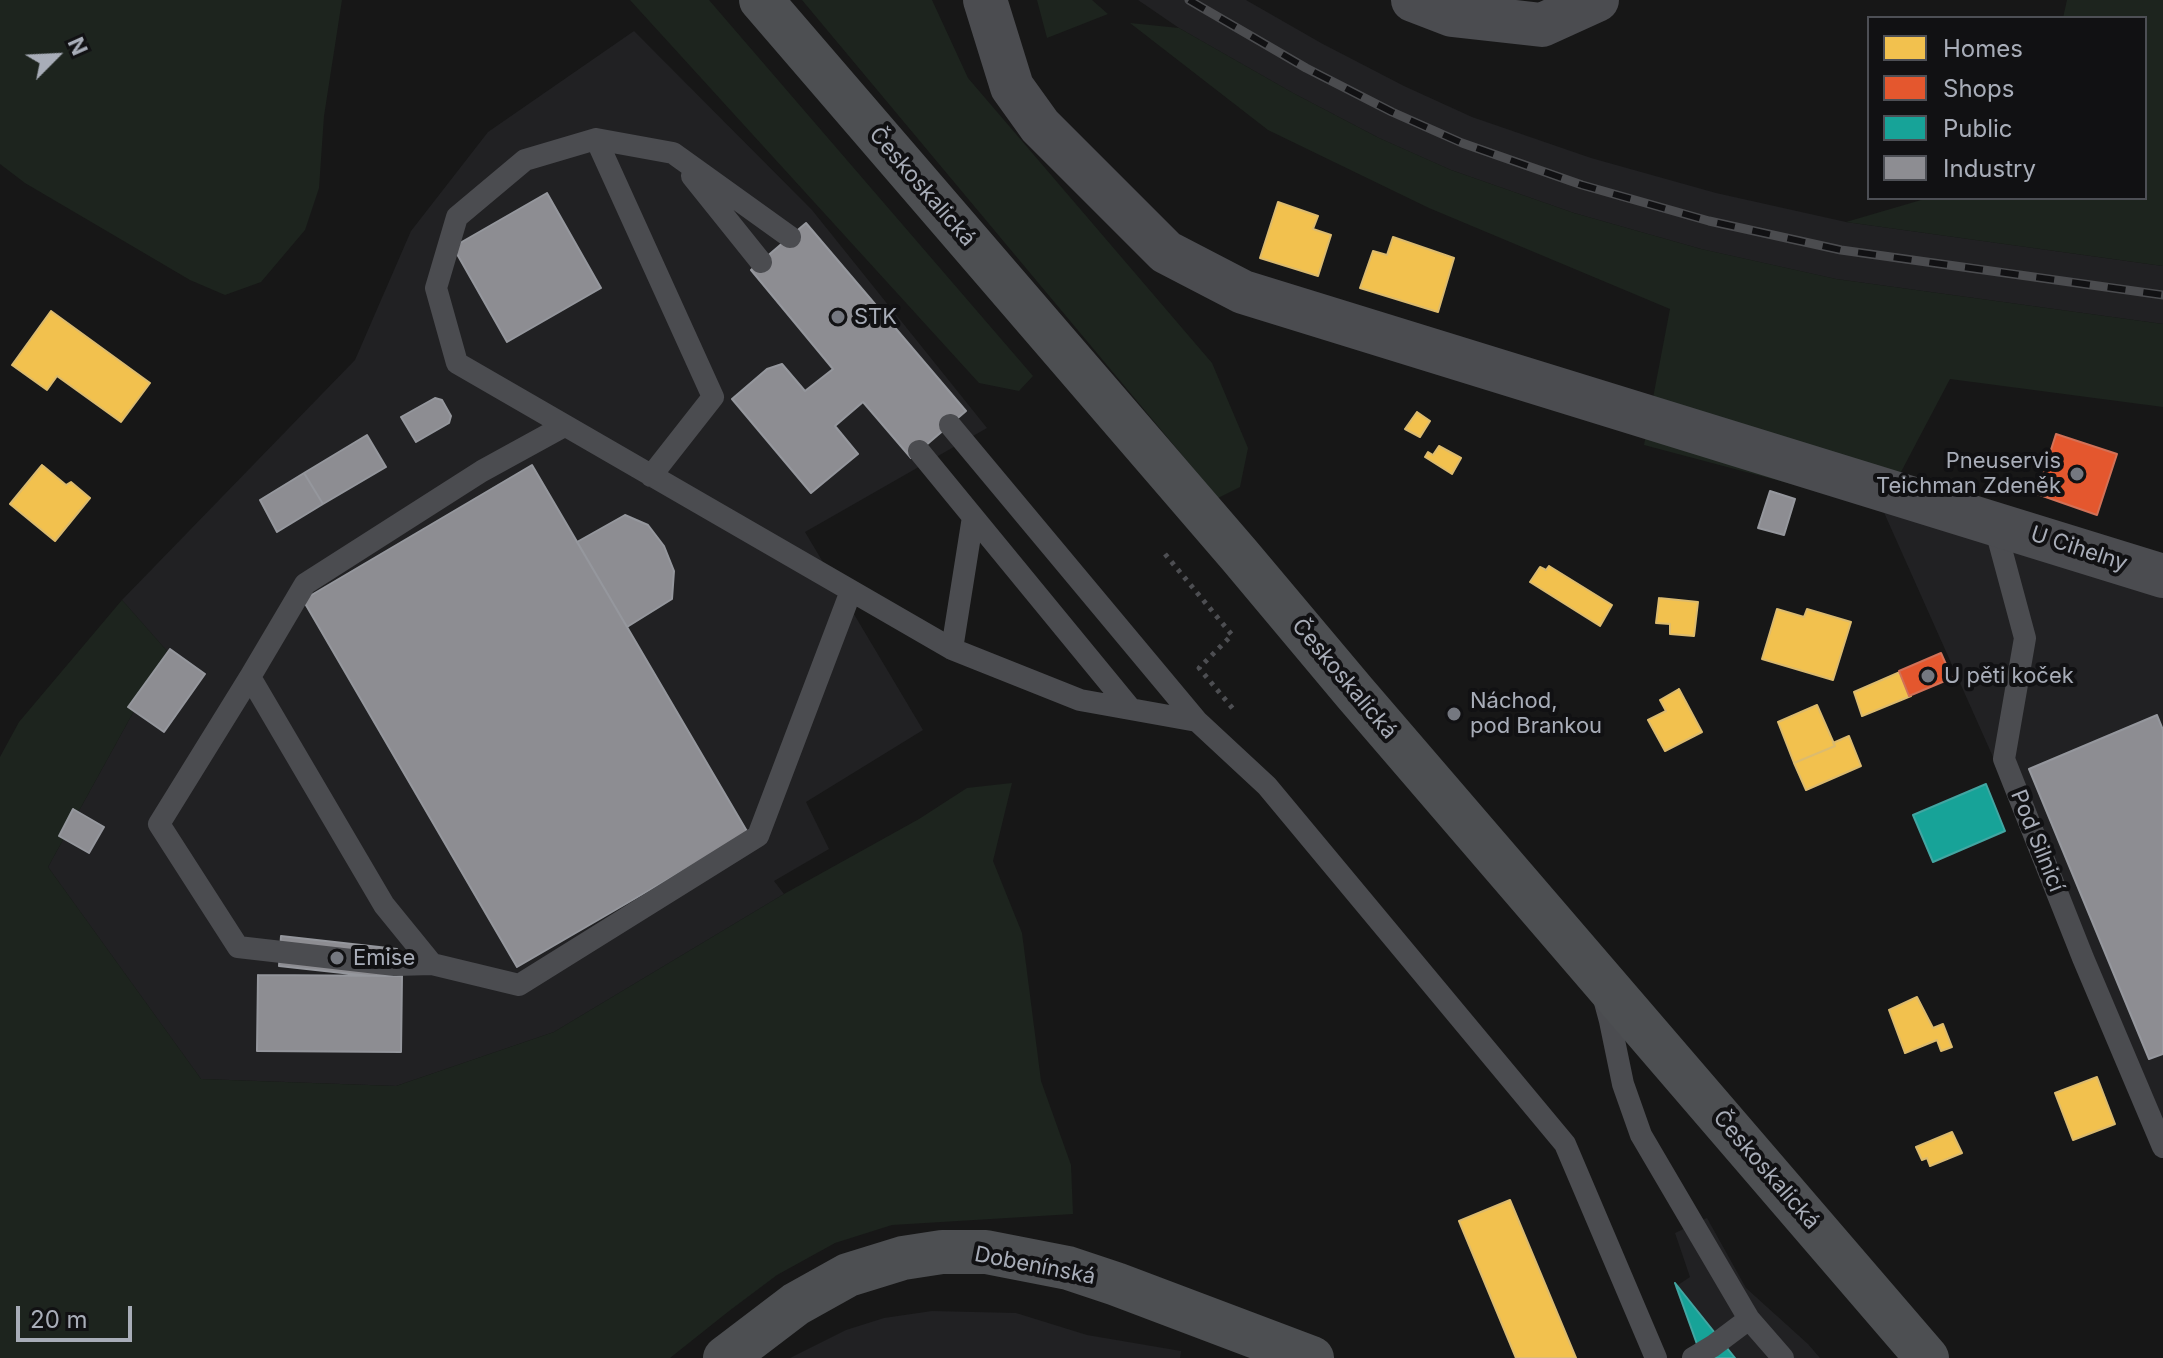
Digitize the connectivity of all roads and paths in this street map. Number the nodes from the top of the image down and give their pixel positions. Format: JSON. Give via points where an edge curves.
{"nodes":[{"id":1,"x":761,"y":0,"type":"edge"},
{"id":2,"x":985,"y":0,"type":"edge"},
{"id":3,"x":1413,"y":0,"type":"edge"},
{"id":4,"x":1597,"y":0,"type":"edge"},
{"id":5,"x":596,"y":139,"type":"junction"},
{"id":6,"x":673,"y":153,"type":"junction"},
{"id":7,"x":790,"y":237,"type":"dead end"},
{"id":8,"x":761,"y":262,"type":"dead end"},
{"id":9,"x":950,"y":425,"type":"dead end"},
{"id":10,"x":564,"y":426,"type":"junction"},
{"id":11,"x":919,"y":451,"type":"dead end"},
{"id":12,"x":651,"y":476,"type":"junction"},
{"id":13,"x":973,"y":517,"type":"junction"},
{"id":14,"x":1994,"y":523,"type":"junction"},
{"id":15,"x":1165,"y":554,"type":"dead end"},
{"id":16,"x":2163,"y":576,"type":"edge"},
{"id":17,"x":851,"y":591,"type":"junction"},
{"id":18,"x":952,"y":649,"type":"junction"},
{"id":19,"x":250,"y":677,"type":"junction"},
{"id":20,"x":1130,"y":708,"type":"junction"},
{"id":21,"x":1238,"y":715,"type":"dead end"},
{"id":22,"x":1197,"y":721,"type":"junction"},
{"id":23,"x":432,"y":964,"type":"junction"},
{"id":24,"x":1596,"y":971,"type":"junction"},
{"id":25,"x":2163,"y":1147,"type":"edge"},
{"id":26,"x":1749,"y":1319,"type":"junction"},
{"id":27,"x":725,"y":1358,"type":"edge"},
{"id":28,"x":1312,"y":1358,"type":"edge"},
{"id":29,"x":1656,"y":1358,"type":"edge"},
{"id":30,"x":1693,"y":1358,"type":"edge"},
{"id":31,"x":1783,"y":1358,"type":"edge"},
{"id":32,"x":1927,"y":1358,"type":"edge"}],
"edges":[{"from":1,"to":24,"type":"main road","name":"Českoskalická"},
{"from":2,"to":14,"type":"street","name":"U Cihelny","via":[[1012,87],[1040,126],[1166,252],[1230,286]]},
{"from":3,"to":4,"type":"street","via":[[1452,15],[1542,25]]},
{"from":5,"to":6,"type":"lane"},
{"from":5,"to":10,"type":"lane","via":[[525,160],[457,217],[436,288],[457,363]]},
{"from":5,"to":12,"type":"lane","via":[[713,397]]},
{"from":6,"to":7,"type":"lane"},
{"from":6,"to":8,"type":"lane"},
{"from":9,"to":22,"type":"lane"},
{"from":10,"to":12,"type":"lane"},
{"from":10,"to":19,"type":"lane","via":[[482,471],[305,584]]},
{"from":11,"to":13,"type":"lane"},
{"from":12,"to":17,"type":"lane"},
{"from":13,"to":18,"type":"lane"},
{"from":13,"to":20,"type":"lane"},
{"from":14,"to":16,"type":"street","name":"U Cihelny"},
{"from":14,"to":25,"type":"lane","name":"Pod Silnicí","via":[[2025,638],[2004,759]]},
{"from":15,"to":21,"type":"path","via":[[1232,635],[1199,668]]},
{"from":17,"to":18,"type":"lane"},
{"from":17,"to":23,"type":"lane","via":[[758,836],[519,985]]},
{"from":18,"to":20,"type":"lane","via":[[1080,700]]},
{"from":19,"to":23,"type":"lane","via":[[384,905]]},
{"from":19,"to":23,"type":"lane","via":[[159,824],[238,947],[395,965]]},
{"from":20,"to":22,"type":"lane"},
{"from":22,"to":29,"type":"lane","via":[[1267,786],[1565,1144]]},
{"from":24,"to":26,"type":"lane","via":[[1641,1135]]},
{"from":24,"to":32,"type":"main road","name":"Českoskalická"},
{"from":26,"to":30,"type":"lane"},
{"from":26,"to":31,"type":"lane"},
{"from":27,"to":28,"type":"main road","name":"Dobenínská","via":[[796,1304],[848,1275],[903,1258],[986,1252],[1068,1268]]}]}
